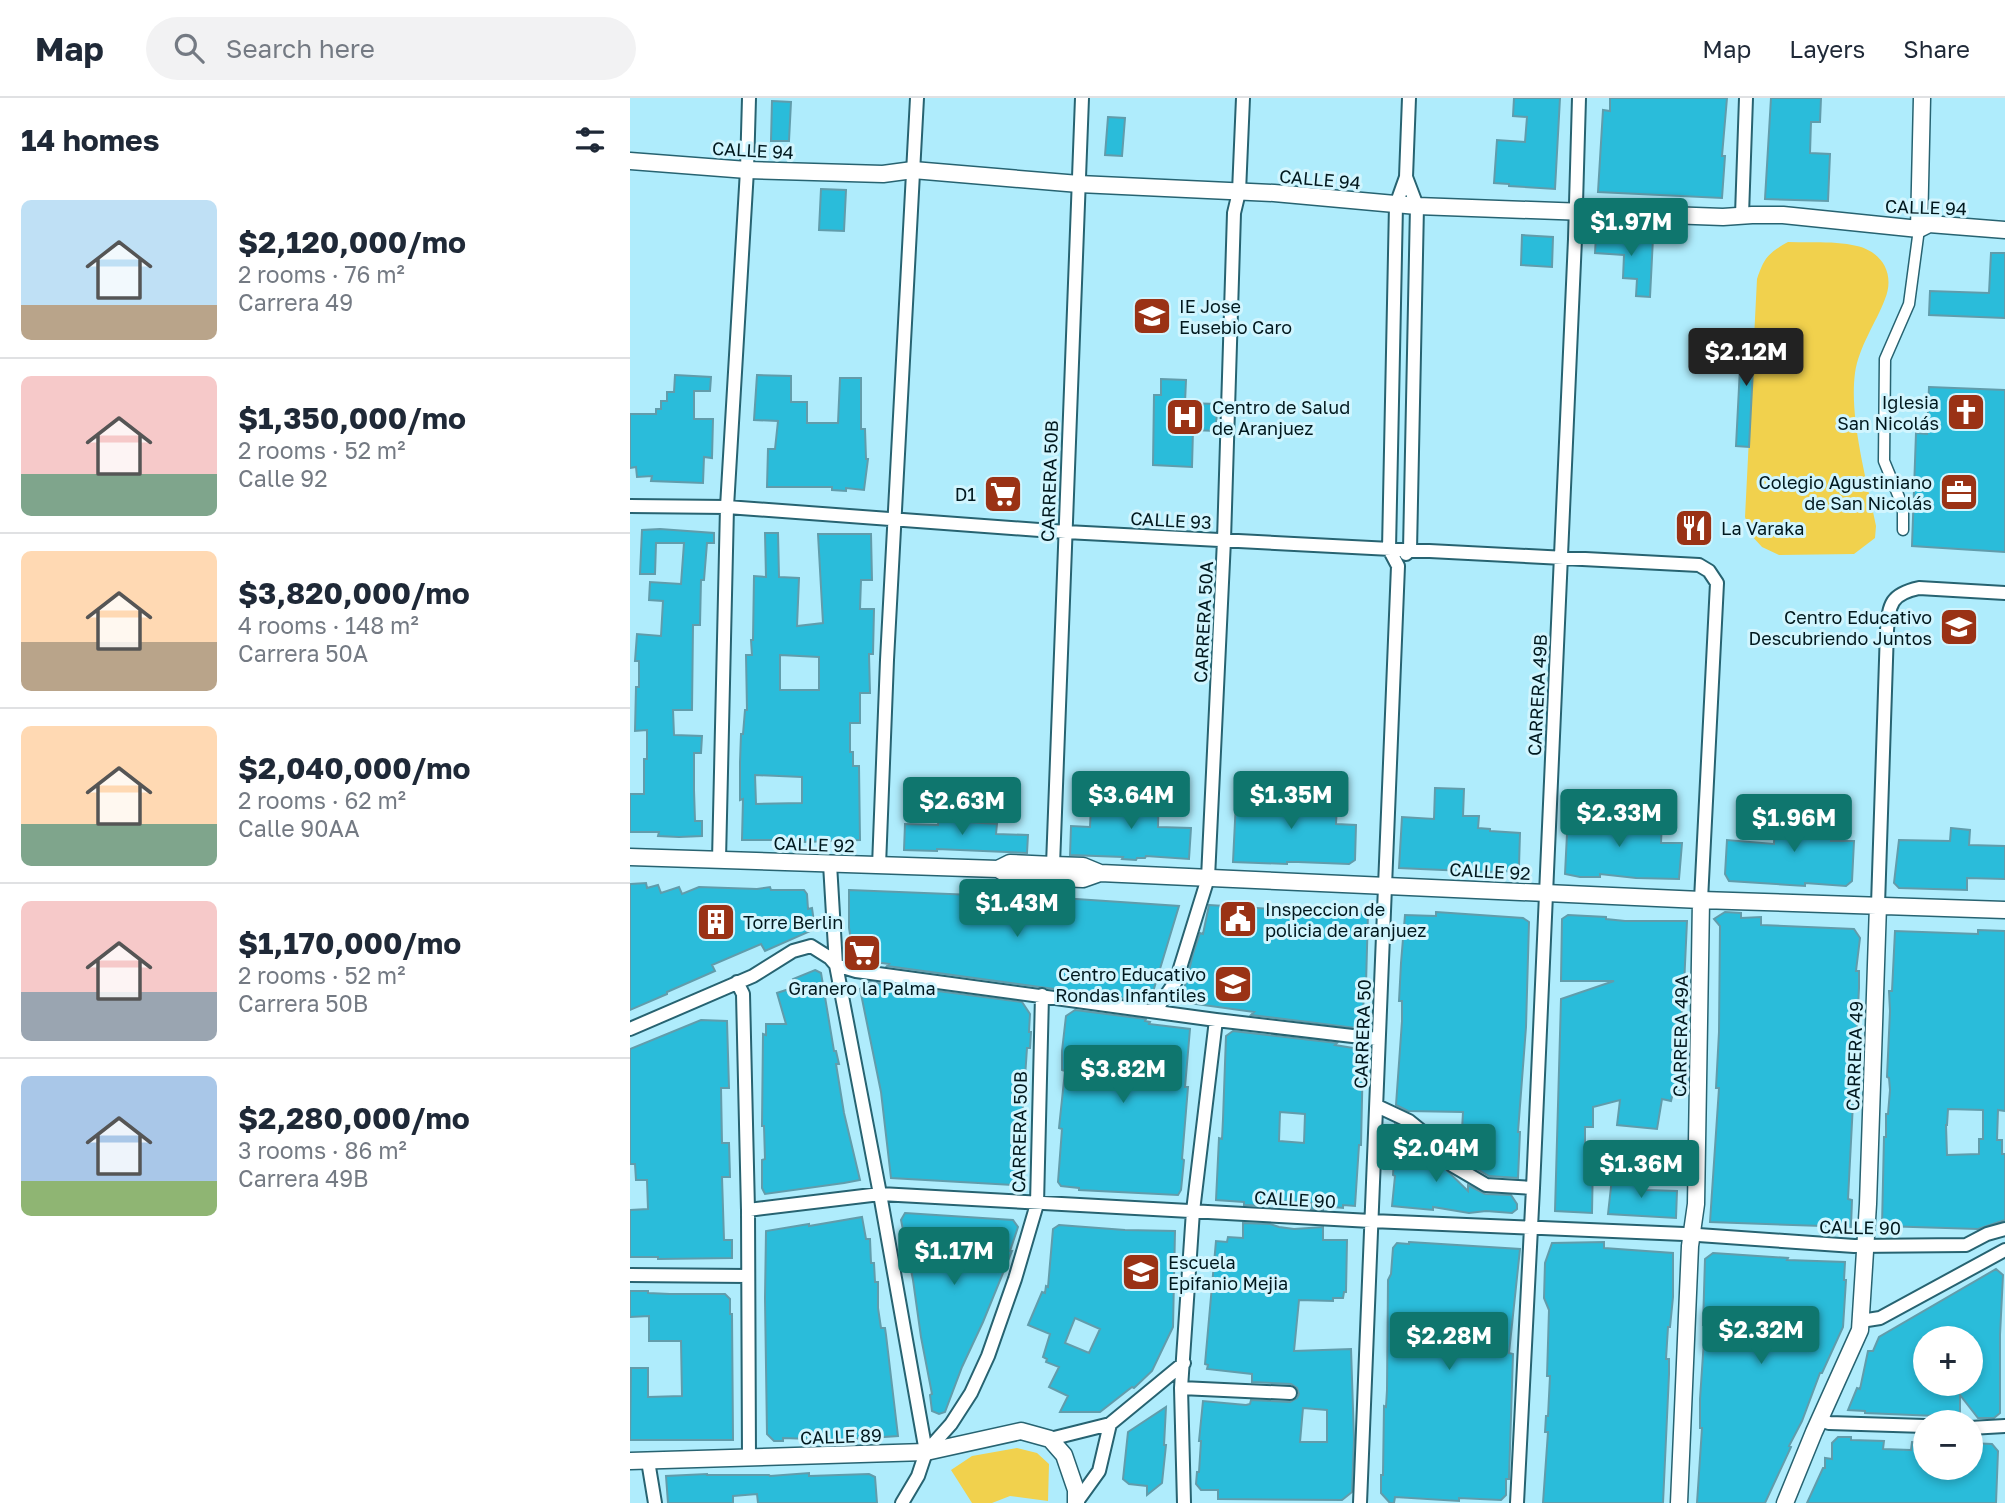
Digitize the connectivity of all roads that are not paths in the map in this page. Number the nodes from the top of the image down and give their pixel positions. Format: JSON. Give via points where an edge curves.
{"nodes":[{"id":1,"x":749,"y":98,"type":"edge"},
{"id":2,"x":917,"y":98,"type":"edge"},
{"id":3,"x":1082,"y":98,"type":"edge"},
{"id":4,"x":1242,"y":98,"type":"edge"},
{"id":5,"x":1409,"y":98,"type":"edge"},
{"id":6,"x":1579,"y":98,"type":"edge"},
{"id":7,"x":1746,"y":98,"type":"edge"},
{"id":8,"x":1922,"y":98,"type":"edge"},
{"id":9,"x":630,"y":161,"type":"edge"},
{"id":10,"x":747,"y":170,"type":"junction"},
{"id":11,"x":912,"y":170,"type":"junction"},
{"id":12,"x":1406,"y":177,"type":"junction"},
{"id":13,"x":1079,"y":184,"type":"junction"},
{"id":14,"x":1239,"y":192,"type":"junction"},
{"id":15,"x":1396,"y":205,"type":"junction"},
{"id":16,"x":1417,"y":206,"type":"junction"},
{"id":17,"x":1576,"y":211,"type":"junction"},
{"id":18,"x":1742,"y":215,"type":"junction"},
{"id":19,"x":1919,"y":229,"type":"junction"},
{"id":20,"x":2005,"y":230,"type":"edge"},
{"id":21,"x":630,"y":506,"type":"edge"},
{"id":22,"x":727,"y":508,"type":"junction"},
{"id":23,"x":895,"y":519,"type":"junction"},
{"id":24,"x":1903,"y":530,"type":"dead end"},
{"id":25,"x":1066,"y":532,"type":"junction"},
{"id":26,"x":1224,"y":540,"type":"junction"},
{"id":27,"x":1389,"y":549,"type":"junction"},
{"id":28,"x":1410,"y":550,"type":"junction"},
{"id":29,"x":1561,"y":558,"type":"junction"},
{"id":30,"x":1398,"y":566,"type":"junction"},
{"id":31,"x":1709,"y":571,"type":"joint"},
{"id":32,"x":2005,"y":593,"type":"edge"},
{"id":33,"x":630,"y":857,"type":"edge"},
{"id":34,"x":719,"y":860,"type":"junction"},
{"id":35,"x":830,"y":864,"type":"junction"},
{"id":36,"x":1053,"y":865,"type":"junction"},
{"id":37,"x":879,"y":866,"type":"junction"},
{"id":38,"x":998,"y":869,"type":"junction"},
{"id":39,"x":1100,"y":873,"type":"junction"},
{"id":40,"x":1208,"y":878,"type":"junction"},
{"id":41,"x":1385,"y":885,"type":"junction"},
{"id":42,"x":1545,"y":892,"type":"junction"},
{"id":43,"x":1702,"y":900,"type":"junction"},
{"id":44,"x":1878,"y":905,"type":"junction"},
{"id":45,"x":2005,"y":910,"type":"edge"},
{"id":46,"x":835,"y":965,"type":"junction"},
{"id":47,"x":737,"y":982,"type":"junction"},
{"id":48,"x":1042,"y":995,"type":"junction"},
{"id":49,"x":1155,"y":1011,"type":"junction"},
{"id":50,"x":1216,"y":1020,"type":"junction"},
{"id":51,"x":630,"y":1029,"type":"edge"},
{"id":52,"x":1378,"y":1039,"type":"junction"},
{"id":53,"x":1377,"y":1106,"type":"junction"},
{"id":54,"x":1533,"y":1188,"type":"junction"},
{"id":55,"x":880,"y":1194,"type":"junction"},
{"id":56,"x":1037,"y":1204,"type":"junction"},
{"id":57,"x":748,"y":1210,"type":"junction"},
{"id":58,"x":1193,"y":1211,"type":"junction"},
{"id":59,"x":1371,"y":1221,"type":"junction"},
{"id":60,"x":1529,"y":1228,"type":"junction"},
{"id":61,"x":2005,"y":1229,"type":"edge"},
{"id":62,"x":1691,"y":1235,"type":"junction"},
{"id":63,"x":1865,"y":1245,"type":"junction"},
{"id":64,"x":2005,"y":1250,"type":"edge"},
{"id":65,"x":630,"y":1275,"type":"edge"},
{"id":66,"x":748,"y":1276,"type":"junction"},
{"id":67,"x":1861,"y":1321,"type":"junction"},
{"id":68,"x":1184,"y":1363,"type":"junction"},
{"id":69,"x":1181,"y":1388,"type":"junction"},
{"id":70,"x":1290,"y":1393,"type":"dead end"},
{"id":71,"x":1821,"y":1420,"type":"junction"},
{"id":72,"x":1110,"y":1424,"type":"junction"},
{"id":73,"x":1913,"y":1426,"type":"edge"},
{"id":74,"x":2005,"y":1426,"type":"edge"},
{"id":75,"x":1983,"y":1427,"type":"edge"},
{"id":76,"x":1050,"y":1439,"type":"junction"},
{"id":77,"x":926,"y":1452,"type":"junction"},
{"id":78,"x":749,"y":1458,"type":"junction"},
{"id":79,"x":630,"y":1461,"type":"edge"},
{"id":80,"x":648,"y":1461,"type":"junction"},
{"id":81,"x":655,"y":1503,"type":"edge"},
{"id":82,"x":902,"y":1503,"type":"edge"},
{"id":83,"x":1076,"y":1503,"type":"edge"},
{"id":84,"x":1184,"y":1503,"type":"edge"},
{"id":85,"x":1360,"y":1503,"type":"edge"},
{"id":86,"x":1517,"y":1503,"type":"edge"},
{"id":87,"x":1679,"y":1503,"type":"edge"},
{"id":88,"x":1785,"y":1503,"type":"edge"}],
"edges":[{"from":1,"to":10,"type":"street"},
{"from":2,"to":11,"type":"street"},
{"from":3,"to":13,"type":"street","name":"CARRERA 50B"},
{"from":4,"to":14,"type":"street","name":"CARRERA 50A"},
{"from":5,"to":12,"type":"street"},
{"from":6,"to":17,"type":"street","name":"CARRERA 49B"},
{"from":7,"to":18,"type":"street"},
{"from":8,"to":19,"type":"street"},
{"from":9,"to":10,"type":"street","name":"CALLE 94"},
{"from":10,"to":11,"type":"street","name":"CALLE 94","via":[[883,174]]},
{"from":10,"to":22,"type":"street"},
{"from":11,"to":13,"type":"street","name":"CALLE 94"},
{"from":11,"to":23,"type":"street"},
{"from":12,"to":15,"type":"street"},
{"from":12,"to":16,"type":"street"},
{"from":13,"to":14,"type":"street","name":"CALLE 94"},
{"from":13,"to":25,"type":"street","name":"CARRERA 50B"},
{"from":14,"to":15,"type":"street","name":"CALLE 94"},
{"from":14,"to":26,"type":"street","name":"CARRERA 50A","via":[[1234,213]]},
{"from":15,"to":16,"type":"street","name":"CALLE 94"},
{"from":15,"to":27,"type":"street"},
{"from":16,"to":17,"type":"street","name":"CALLE 94"},
{"from":16,"to":28,"type":"street"},
{"from":17,"to":18,"type":"street","name":"CALLE 94"},
{"from":17,"to":29,"type":"street","name":"CARRERA 49B"},
{"from":18,"to":19,"type":"street","name":"CALLE 94"},
{"from":19,"to":20,"type":"street","name":"CALLE 94","via":[[1929,224]]},
{"from":19,"to":24,"type":"street","via":[[1909,304],[1885,359],[1884,461],[1903,508]]},
{"from":21,"to":22,"type":"street","name":"CALLE 93"},
{"from":22,"to":23,"type":"street","name":"CALLE 93"},
{"from":22,"to":34,"type":"street"},
{"from":23,"to":25,"type":"street","name":"CALLE 93"},
{"from":23,"to":37,"type":"street"},
{"from":25,"to":26,"type":"street","name":"CALLE 93"},
{"from":25,"to":36,"type":"street","name":"CARRERA 50B"},
{"from":26,"to":27,"type":"street","name":"CALLE 93"},
{"from":26,"to":40,"type":"street","name":"CARRERA 50A"},
{"from":27,"to":28,"type":"street","name":"CALLE 93"},
{"from":27,"to":30,"type":"street"},
{"from":28,"to":29,"type":"street","name":"CALLE 93"},
{"from":28,"to":30,"type":"street"},
{"from":29,"to":31,"type":"street","name":"CALLE 93","via":[[1688,564]]},
{"from":29,"to":42,"type":"street","name":"CARRERA 49B"},
{"from":30,"to":41,"type":"street","name":"CARRERA 50"},
{"from":31,"to":43,"type":"street","name":"CARRERA 49A","via":[[1717,583]]},
{"from":32,"to":44,"type":"street","name":"CARRERA 49","via":[[1919,588],[1895,597],[1890,606]]},
{"from":33,"to":34,"type":"street","name":"CALLE 92"},
{"from":34,"to":35,"type":"street","name":"CALLE 92"},
{"from":35,"to":37,"type":"street","name":"CALLE 92"},
{"from":35,"to":46,"type":"street"},
{"from":36,"to":38,"type":"street","name":"CALLE 92","via":[[1010,863]]},
{"from":36,"to":39,"type":"street","name":"CALLE 92","via":[[1083,866]]},
{"from":37,"to":38,"type":"street","name":"CALLE 92"},
{"from":38,"to":39,"type":"street","name":"CALLE 92","via":[[1022,877],[1083,878]]},
{"from":39,"to":40,"type":"street","name":"CALLE 92"},
{"from":40,"to":41,"type":"street","name":"CALLE 92"},
{"from":40,"to":49,"type":"street","name":"CARRERA 50A","via":[[1176,981]]},
{"from":41,"to":42,"type":"street","name":"CALLE 92"},
{"from":41,"to":52,"type":"street","name":"CARRERA 50"},
{"from":42,"to":43,"type":"street","name":"CALLE 92"},
{"from":42,"to":54,"type":"street","name":"CARRERA 49B"},
{"from":43,"to":44,"type":"street","name":"CALLE 92"},
{"from":43,"to":62,"type":"street","name":"CARRERA 49A","via":[[1696,1204]]},
{"from":44,"to":45,"type":"street","name":"CALLE 92"},
{"from":44,"to":63,"type":"street","name":"CARRERA 49"},
{"from":46,"to":47,"type":"street","via":[[811,946]]},
{"from":46,"to":48,"type":"street"},
{"from":46,"to":55,"type":"street"},
{"from":47,"to":51,"type":"street"},
{"from":47,"to":57,"type":"street","via":[[743,994]]},
{"from":48,"to":49,"type":"street"},
{"from":48,"to":56,"type":"street","name":"CARRERA 50B"},
{"from":49,"to":50,"type":"street"},
{"from":50,"to":52,"type":"street"},
{"from":50,"to":58,"type":"street"},
{"from":52,"to":53,"type":"street","name":"CARRERA 50"},
{"from":53,"to":54,"type":"street","via":[[1409,1122],[1435,1142],[1452,1165],[1486,1185]]},
{"from":53,"to":59,"type":"street","name":"CARRERA 50"},
{"from":54,"to":60,"type":"street","name":"CARRERA 49B"},
{"from":55,"to":56,"type":"street","name":"CALLE 90"},
{"from":55,"to":57,"type":"street","name":"CALLE 90"},
{"from":55,"to":77,"type":"street"},
{"from":56,"to":58,"type":"street","name":"CALLE 90"},
{"from":56,"to":77,"type":"street","name":"CARRERA 50B","via":[[988,1356],[964,1403]]},
{"from":57,"to":66,"type":"street"},
{"from":58,"to":59,"type":"street","name":"CALLE 90"},
{"from":58,"to":68,"type":"street"},
{"from":59,"to":60,"type":"street","name":"CALLE 90"},
{"from":59,"to":85,"type":"street","name":"CARRERA 50"},
{"from":60,"to":62,"type":"street","name":"CALLE 90"},
{"from":60,"to":86,"type":"street","name":"CARRERA 49B"},
{"from":61,"to":63,"type":"street","name":"CALLE 90","via":[[1966,1245]]},
{"from":62,"to":63,"type":"street","name":"CALLE 90"},
{"from":62,"to":87,"type":"street","name":"CARRERA 49A"},
{"from":63,"to":67,"type":"street","name":"CARRERA 49"},
{"from":64,"to":67,"type":"street","via":[[1880,1318]]},
{"from":65,"to":66,"type":"street"},
{"from":66,"to":78,"type":"street"},
{"from":67,"to":71,"type":"street","name":"CARRERA 49"},
{"from":68,"to":69,"type":"street"},
{"from":68,"to":72,"type":"street"},
{"from":69,"to":70,"type":"street"},
{"from":69,"to":84,"type":"street"},
{"from":71,"to":73,"type":"street"},
{"from":71,"to":88,"type":"street","name":"CARRERA 49"},
{"from":72,"to":76,"type":"street"},
{"from":72,"to":83,"type":"street","via":[[1099,1471]]},
{"from":74,"to":75,"type":"street"},
{"from":76,"to":77,"type":"street","name":"CALLE 89","via":[[1021,1431]]},
{"from":76,"to":83,"type":"street","via":[[1064,1455]]},
{"from":77,"to":78,"type":"street","name":"CALLE 89"},
{"from":77,"to":82,"type":"street"},
{"from":78,"to":80,"type":"street","name":"CALLE 89"},
{"from":79,"to":80,"type":"street","name":"CALLE 89"},
{"from":80,"to":81,"type":"street"}]}
